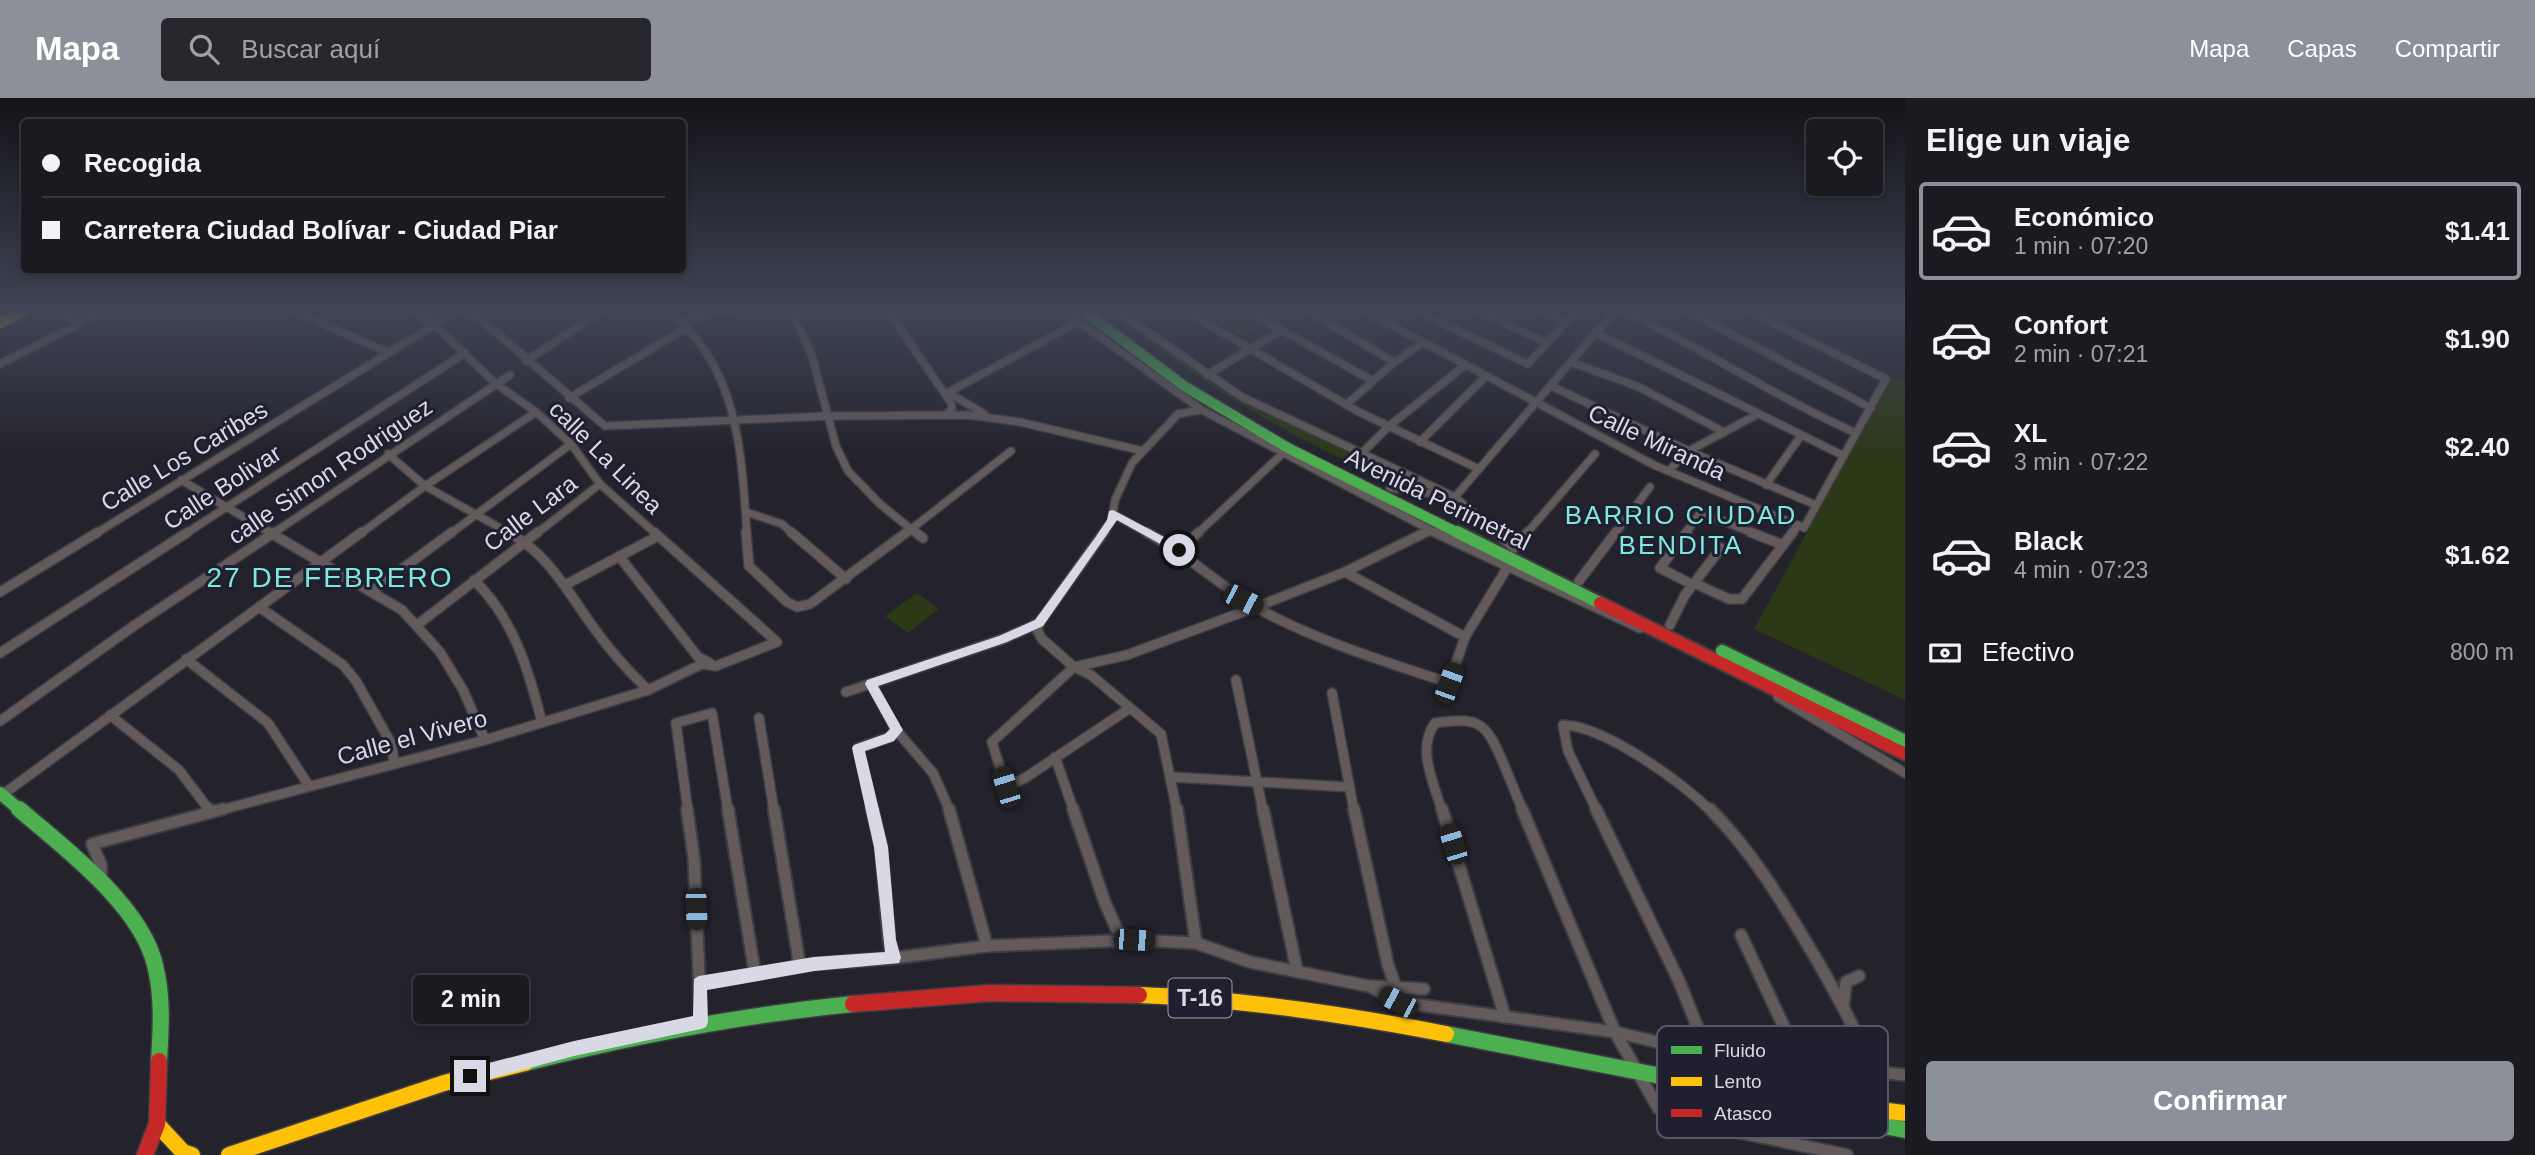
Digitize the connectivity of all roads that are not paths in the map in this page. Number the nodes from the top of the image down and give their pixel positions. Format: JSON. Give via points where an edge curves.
{"nodes":[{"id":1,"x":380,"y":358,"type":"edge"},
{"id":2,"x":457,"y":358,"type":"edge"},
{"id":3,"x":470,"y":358,"type":"edge"},
{"id":4,"x":524,"y":358,"type":"edge"},
{"id":5,"x":531,"y":358,"type":"edge"},
{"id":6,"x":635,"y":358,"type":"edge"},
{"id":7,"x":710,"y":358,"type":"edge"},
{"id":8,"x":813,"y":358,"type":"edge"},
{"id":9,"x":922,"y":358,"type":"edge"},
{"id":10,"x":1002,"y":358,"type":"edge"},
{"id":11,"x":1134,"y":358,"type":"edge"},
{"id":12,"x":1143,"y":358,"type":"edge"},
{"id":13,"x":1161,"y":358,"type":"edge"},
{"id":14,"x":1184,"y":358,"type":"edge"},
{"id":15,"x":1235,"y":358,"type":"edge"},
{"id":16,"x":1263,"y":358,"type":"edge"},
{"id":17,"x":1331,"y":358,"type":"edge"},
{"id":18,"x":1388,"y":358,"type":"edge"},
{"id":19,"x":1399,"y":358,"type":"edge"},
{"id":20,"x":1450,"y":358,"type":"edge"},
{"id":21,"x":1516,"y":358,"type":"edge"},
{"id":22,"x":1533,"y":358,"type":"edge"},
{"id":23,"x":1574,"y":358,"type":"edge"},
{"id":24,"x":1652,"y":358,"type":"edge"},
{"id":25,"x":1716,"y":358,"type":"edge"},
{"id":26,"x":1777,"y":358,"type":"edge"},
{"id":27,"x":1844,"y":358,"type":"edge"},
{"id":28,"x":527,"y":361,"type":"junction"},
{"id":29,"x":1394,"y":362,"type":"junction"},
{"id":30,"x":1571,"y":362,"type":"junction"},
{"id":31,"x":1464,"y":366,"type":"junction"},
{"id":32,"x":510,"y":375,"type":"dead end"},
{"id":33,"x":1208,"y":375,"type":"junction"},
{"id":34,"x":1485,"y":377,"type":"junction"},
{"id":35,"x":1373,"y":381,"type":"junction"},
{"id":36,"x":495,"y":383,"type":"junction"},
{"id":37,"x":1551,"y":386,"type":"junction"},
{"id":38,"x":945,"y":390,"type":"junction"},
{"id":39,"x":569,"y":398,"type":"junction"},
{"id":40,"x":1535,"y":404,"type":"junction"},
{"id":41,"x":1346,"y":405,"type":"junction"},
{"id":42,"x":1871,"y":408,"type":"junction"},
{"id":43,"x":1202,"y":410,"type":"junction"},
{"id":44,"x":536,"y":412,"type":"junction"},
{"id":45,"x":947,"y":415,"type":"junction"},
{"id":46,"x":1756,"y":415,"type":"junction"},
{"id":47,"x":827,"y":416,"type":"junction"},
{"id":48,"x":988,"y":416,"type":"junction"},
{"id":49,"x":736,"y":419,"type":"junction"},
{"id":50,"x":1388,"y":427,"type":"junction"},
{"id":51,"x":1724,"y":432,"type":"junction"},
{"id":52,"x":1856,"y":433,"type":"junction"},
{"id":53,"x":1800,"y":437,"type":"junction"},
{"id":54,"x":1420,"y":442,"type":"junction"},
{"id":55,"x":571,"y":444,"type":"junction"},
{"id":56,"x":1143,"y":451,"type":"junction"},
{"id":57,"x":1689,"y":451,"type":"junction"},
{"id":58,"x":1011,"y":452,"type":"dead end"},
{"id":59,"x":388,"y":454,"type":"junction"},
{"id":60,"x":1282,"y":454,"type":"junction"},
{"id":61,"x":1361,"y":454,"type":"junction"},
{"id":62,"x":1595,"y":454,"type":"dead end"},
{"id":63,"x":1844,"y":456,"type":"junction"},
{"id":64,"x":1479,"y":470,"type":"junction"},
{"id":65,"x":1669,"y":471,"type":"junction"},
{"id":66,"x":181,"y":480,"type":"junction"},
{"id":67,"x":600,"y":484,"type":"junction"},
{"id":68,"x":1766,"y":485,"type":"junction"},
{"id":69,"x":425,"y":486,"type":"junction"},
{"id":70,"x":1650,"y":487,"type":"dead end"},
{"id":71,"x":1390,"y":488,"type":"junction"},
{"id":72,"x":1455,"y":497,"type":"junction"},
{"id":73,"x":1816,"y":505,"type":"junction"},
{"id":74,"x":229,"y":506,"type":"junction"},
{"id":75,"x":746,"y":512,"type":"junction"},
{"id":76,"x":1113,"y":513,"type":"junction"},
{"id":77,"x":477,"y":514,"type":"junction"},
{"id":78,"x":1801,"y":527,"type":"junction"},
{"id":79,"x":911,"y":528,"type":"junction"},
{"id":80,"x":1428,"y":529,"type":"junction"},
{"id":81,"x":274,"y":533,"type":"junction"},
{"id":82,"x":1463,"y":534,"type":"junction"},
{"id":83,"x":658,"y":536,"type":"junction"},
{"id":84,"x":923,"y":538,"type":"dead end"},
{"id":85,"x":524,"y":541,"type":"junction"},
{"id":86,"x":1783,"y":545,"type":"junction"},
{"id":87,"x":1514,"y":548,"type":"junction"},
{"id":88,"x":1721,"y":548,"type":"dead end"},
{"id":89,"x":1179,"y":550,"type":"junction"},
{"id":90,"x":619,"y":556,"type":"junction"},
{"id":91,"x":324,"y":562,"type":"junction"},
{"id":92,"x":1507,"y":568,"type":"junction"},
{"id":93,"x":1345,"y":572,"type":"junction"},
{"id":94,"x":846,"y":579,"type":"junction"},
{"id":95,"x":474,"y":580,"type":"junction"},
{"id":96,"x":1579,"y":581,"type":"junction"},
{"id":97,"x":1693,"y":584,"type":"junction"},
{"id":98,"x":565,"y":585,"type":"junction"},
{"id":99,"x":372,"y":591,"type":"junction"},
{"id":100,"x":0,"y":592,"type":"edge"},
{"id":101,"x":258,"y":607,"type":"junction"},
{"id":102,"x":1256,"y":607,"type":"junction"},
{"id":103,"x":1039,"y":623,"type":"junction"},
{"id":104,"x":417,"y":625,"type":"junction"},
{"id":105,"x":1670,"y":625,"type":"junction"},
{"id":106,"x":1465,"y":637,"type":"junction"},
{"id":107,"x":777,"y":642,"type":"joint"},
{"id":108,"x":0,"y":653,"type":"edge"},
{"id":109,"x":186,"y":659,"type":"junction"},
{"id":110,"x":716,"y":666,"type":"junction"},
{"id":111,"x":1074,"y":667,"type":"junction"},
{"id":112,"x":1236,"y":680,"type":"dead end"},
{"id":113,"x":871,"y":684,"type":"junction"},
{"id":114,"x":1789,"y":684,"type":"junction"},
{"id":115,"x":648,"y":690,"type":"junction"},
{"id":116,"x":846,"y":691,"type":"dead end"},
{"id":117,"x":1332,"y":694,"type":"dead end"},
{"id":118,"x":1130,"y":708,"type":"junction"},
{"id":119,"x":110,"y":715,"type":"junction"},
{"id":120,"x":759,"y":718,"type":"dead end"},
{"id":121,"x":0,"y":721,"type":"edge"},
{"id":122,"x":542,"y":722,"type":"junction"},
{"id":123,"x":897,"y":730,"type":"junction"},
{"id":124,"x":1905,"y":730,"type":"edge"},
{"id":125,"x":1854,"y":735,"type":"junction"},
{"id":126,"x":485,"y":740,"type":"junction"},
{"id":127,"x":1905,"y":741,"type":"edge"},
{"id":128,"x":1905,"y":754,"type":"edge"},
{"id":129,"x":1055,"y":757,"type":"junction"},
{"id":130,"x":1905,"y":761,"type":"edge"},
{"id":131,"x":394,"y":763,"type":"junction"},
{"id":132,"x":1905,"y":773,"type":"edge"},
{"id":133,"x":1172,"y":777,"type":"junction"},
{"id":134,"x":1259,"y":783,"type":"junction"},
{"id":135,"x":309,"y":786,"type":"junction"},
{"id":136,"x":1349,"y":787,"type":"junction"},
{"id":137,"x":1,"y":794,"type":"edge"},
{"id":138,"x":211,"y":811,"type":"junction"},
{"id":139,"x":101,"y":886,"type":"junction"},
{"id":140,"x":1741,"y":935,"type":"dead end"},
{"id":141,"x":1134,"y":940,"type":"junction"},
{"id":142,"x":1196,"y":943,"type":"junction"},
{"id":143,"x":987,"y":946,"type":"junction"},
{"id":144,"x":894,"y":958,"type":"junction"},
{"id":145,"x":800,"y":967,"type":"junction"},
{"id":146,"x":1297,"y":971,"type":"junction"},
{"id":147,"x":755,"y":974,"type":"junction"},
{"id":148,"x":1859,"y":976,"type":"dead end"},
{"id":149,"x":699,"y":984,"type":"junction"},
{"id":150,"x":1368,"y":986,"type":"junction"},
{"id":151,"x":1396,"y":988,"type":"junction"},
{"id":152,"x":1424,"y":989,"type":"dead end"},
{"id":153,"x":1843,"y":1006,"type":"junction"},
{"id":154,"x":1505,"y":1017,"type":"junction"},
{"id":155,"x":701,"y":1022,"type":"junction"},
{"id":156,"x":1697,"y":1026,"type":"edge"},
{"id":157,"x":1784,"y":1026,"type":"edge"},
{"id":158,"x":1852,"y":1026,"type":"edge"},
{"id":159,"x":1615,"y":1032,"type":"junction"},
{"id":160,"x":1657,"y":1043,"type":"edge"},
{"id":161,"x":1640,"y":1072,"type":"junction"},
{"id":162,"x":1657,"y":1075,"type":"edge"},
{"id":163,"x":1657,"y":1106,"type":"edge"},
{"id":164,"x":157,"y":1124,"type":"junction"},
{"id":165,"x":1766,"y":1138,"type":"edge"},
{"id":166,"x":232,"y":1154,"type":"edge"},
{"id":167,"x":145,"y":1155,"type":"edge"},
{"id":168,"x":192,"y":1155,"type":"edge"},
{"id":169,"x":214,"y":1155,"type":"edge"},
{"id":170,"x":1847,"y":1155,"type":"edge"}],
"edges":[{"from":1,"to":66,"type":"street","name":"Calle Los Caribes"},
{"from":2,"to":74,"type":"street","name":"Calle Bolivar"},
{"from":3,"to":36,"type":"street","name":"calle La Linea"},
{"from":4,"to":28,"type":"street"},
{"from":5,"to":28,"type":"street"},
{"from":6,"to":39,"type":"street"},
{"from":7,"to":49,"type":"street"},
{"from":8,"to":47,"type":"street"},
{"from":9,"to":38,"type":"street"},
{"from":10,"to":38,"type":"street"},
{"from":11,"to":43,"type":"street"},
{"from":12,"to":82,"type":"main road","name":"Avenida Perimetral","via":[[1288,448]]},
{"from":13,"to":71,"type":"main road","name":"Avenida Perimetral","via":[[1296,441]]},
{"from":14,"to":33,"type":"street","name":"Avenida Perimetral"},
{"from":15,"to":33,"type":"street"},
{"from":16,"to":41,"type":"street"},
{"from":17,"to":35,"type":"street"},
{"from":18,"to":29,"type":"street"},
{"from":19,"to":29,"type":"street"},
{"from":20,"to":31,"type":"street","name":"Calle Miranda"},
{"from":21,"to":22,"type":"street","via":[[1528,364]]},
{"from":23,"to":30,"type":"street"},
{"from":24,"to":46,"type":"street"},
{"from":25,"to":52,"type":"street"},
{"from":26,"to":42,"type":"street"},
{"from":27,"to":42,"type":"street","via":[[1886,379]]},
{"from":28,"to":39,"type":"street"},
{"from":29,"to":35,"type":"street"},
{"from":30,"to":37,"type":"street"},
{"from":30,"to":51,"type":"street","via":[[1639,387]]},
{"from":31,"to":34,"type":"street","name":"Calle Miranda"},
{"from":31,"to":50,"type":"street"},
{"from":32,"to":36,"type":"street","name":"calle Simon Rodriguez"},
{"from":33,"to":61,"type":"street","name":"Avenida Perimetral","via":[[1255,404]]},
{"from":34,"to":40,"type":"street","name":"Calle Miranda"},
{"from":34,"to":54,"type":"street"},
{"from":35,"to":41,"type":"street"},
{"from":36,"to":44,"type":"street","name":"calle La Linea"},
{"from":36,"to":59,"type":"street","name":"calle Simon Rodriguez"},
{"from":37,"to":40,"type":"street"},
{"from":37,"to":57,"type":"street"},
{"from":38,"to":45,"type":"street","via":[[952,408]]},
{"from":38,"to":48,"type":"street"},
{"from":39,"to":49,"type":"street","via":[[595,419],[614,427]]},
{"from":40,"to":64,"type":"street"},
{"from":40,"to":65,"type":"street","name":"Calle Miranda"},
{"from":41,"to":50,"type":"street"},
{"from":42,"to":52,"type":"street"},
{"from":43,"to":56,"type":"street","via":[[1178,414]]},
{"from":43,"to":60,"type":"street"},
{"from":44,"to":55,"type":"street","name":"calle La Linea"},
{"from":44,"to":69,"type":"street"},
{"from":45,"to":47,"type":"street"},
{"from":45,"to":48,"type":"street"},
{"from":46,"to":51,"type":"street"},
{"from":46,"to":53,"type":"street"},
{"from":47,"to":49,"type":"street"},
{"from":47,"to":79,"type":"street","via":[[848,471]]},
{"from":48,"to":56,"type":"street"},
{"from":49,"to":75,"type":"street"},
{"from":50,"to":54,"type":"street"},
{"from":50,"to":61,"type":"street"},
{"from":51,"to":57,"type":"street"},
{"from":52,"to":63,"type":"street"},
{"from":53,"to":63,"type":"street"},
{"from":53,"to":68,"type":"street"},
{"from":54,"to":64,"type":"street"},
{"from":55,"to":67,"type":"street","name":"calle La Linea"},
{"from":55,"to":77,"type":"street"},
{"from":56,"to":76,"type":"street","via":[[1132,463]]},
{"from":57,"to":65,"type":"street"},
{"from":57,"to":68,"type":"street"},
{"from":58,"to":79,"type":"street"},
{"from":59,"to":69,"type":"street"},
{"from":59,"to":81,"type":"street","name":"calle Simon Rodriguez"},
{"from":60,"to":80,"type":"street"},
{"from":60,"to":89,"type":"street"},
{"from":61,"to":72,"type":"street","name":"Avenida Perimetral"},
{"from":62,"to":87,"type":"street"},
{"from":63,"to":73,"type":"street"},
{"from":64,"to":72,"type":"street"},
{"from":65,"to":78,"type":"street","name":"Calle Miranda"},
{"from":66,"to":74,"type":"street"},
{"from":66,"to":100,"type":"street","name":"Calle Los Caribes"},
{"from":67,"to":83,"type":"street","name":"calle La Linea"},
{"from":67,"to":85,"type":"street","name":"Calle Lara"},
{"from":68,"to":73,"type":"street"},
{"from":69,"to":77,"type":"street"},
{"from":69,"to":91,"type":"street"},
{"from":70,"to":96,"type":"street"},
{"from":71,"to":72,"type":"street"},
{"from":71,"to":87,"type":"main road","name":"Avenida Perimetral"},
{"from":72,"to":87,"type":"street","name":"Avenida Perimetral"},
{"from":73,"to":78,"type":"street"},
{"from":74,"to":81,"type":"street"},
{"from":74,"to":108,"type":"street","name":"Calle Bolivar"},
{"from":75,"to":94,"type":"street","via":[[782,524]]},
{"from":75,"to":94,"type":"street","via":[[749,566],[787,603],[797,607],[810,604]]},
{"from":76,"to":89,"type":"street"},
{"from":76,"to":103,"type":"street"},
{"from":77,"to":85,"type":"street"},
{"from":77,"to":99,"type":"street"},
{"from":78,"to":86,"type":"street"},
{"from":79,"to":84,"type":"street"},
{"from":79,"to":94,"type":"street"},
{"from":80,"to":82,"type":"street"},
{"from":80,"to":92,"type":"street"},
{"from":80,"to":93,"type":"street"},
{"from":81,"to":91,"type":"street"},
{"from":81,"to":121,"type":"street","name":"calle Simon Rodriguez"},
{"from":82,"to":125,"type":"main road","name":"Avenida Perimetral"},
{"from":83,"to":90,"type":"street"},
{"from":83,"to":107,"type":"street","name":"calle La Linea"},
{"from":85,"to":95,"type":"street","name":"Calle Lara"},
{"from":85,"to":98,"type":"street"},
{"from":86,"to":97,"type":"street","via":[[1742,599],[1729,599]]},
{"from":86,"to":97,"type":"street","via":[[1701,512],[1660,568]]},
{"from":87,"to":96,"type":"main road","name":"Avenida Perimetral"},
{"from":88,"to":97,"type":"street"},
{"from":89,"to":102,"type":"street"},
{"from":90,"to":98,"type":"street"},
{"from":90,"to":110,"type":"street","via":[[698,657]]},
{"from":91,"to":99,"type":"street"},
{"from":91,"to":101,"type":"street"},
{"from":92,"to":106,"type":"street"},
{"from":92,"to":125,"type":"street","via":[[1681,647]]},
{"from":93,"to":102,"type":"street"},
{"from":93,"to":106,"type":"street"},
{"from":95,"to":104,"type":"street","name":"Calle Lara"},
{"from":95,"to":122,"type":"street","via":[[489,592],[514,633]]},
{"from":96,"to":105,"type":"main road","name":"Avenida Perimetral"},
{"from":97,"to":105,"type":"street"},
{"from":98,"to":115,"type":"street","via":[[625,668]]},
{"from":99,"to":104,"type":"street"},
{"from":101,"to":109,"type":"street"},
{"from":101,"to":131,"type":"street","via":[[343,665],[392,745]]},
{"from":102,"to":106,"type":"street","via":[[1327,642],[1449,683]]},
{"from":102,"to":111,"type":"street","via":[[1127,655]]},
{"from":103,"to":111,"type":"street","via":[[1042,639]]},
{"from":103,"to":113,"type":"street"},
{"from":104,"to":126,"type":"street","via":[[463,690]]},
{"from":105,"to":114,"type":"main road","name":"Avenida Perimetral"},
{"from":107,"to":110,"type":"street","name":"Calle el Vivero"},
{"from":109,"to":119,"type":"street"},
{"from":109,"to":135,"type":"street","via":[[268,723]]},
{"from":110,"to":115,"type":"street","name":"Calle el Vivero","via":[[702,664]]},
{"from":111,"to":118,"type":"street","via":[[1091,675]]},
{"from":111,"to":129,"type":"street","via":[[992,742],[1006,787]]},
{"from":112,"to":134,"type":"street"},
{"from":113,"to":116,"type":"street"},
{"from":113,"to":123,"type":"street"},
{"from":114,"to":124,"type":"main road"},
{"from":114,"to":127,"type":"main road","name":"Avenida Perimetral"},
{"from":115,"to":122,"type":"street","name":"Calle el Vivero"},
{"from":117,"to":136,"type":"street"},
{"from":118,"to":129,"type":"street"},
{"from":118,"to":133,"type":"street","via":[[1161,734]]},
{"from":119,"to":137,"type":"street"},
{"from":119,"to":138,"type":"street","via":[[186,774]]},
{"from":120,"to":145,"type":"street"},
{"from":122,"to":126,"type":"street","name":"Calle el Vivero"},
{"from":123,"to":143,"type":"street","via":[[933,773],[947,802]]},
{"from":123,"to":144,"type":"street","via":[[858,748],[881,847]]},
{"from":125,"to":128,"type":"main road","name":"Avenida Perimetral"},
{"from":125,"to":130,"type":"main road"},
{"from":125,"to":132,"type":"street"},
{"from":126,"to":131,"type":"street","name":"Calle el Vivero"},
{"from":129,"to":141,"type":"street","via":[[1105,903],[1118,932]]},
{"from":131,"to":135,"type":"street","name":"Calle el Vivero"},
{"from":133,"to":134,"type":"street"},
{"from":133,"to":142,"type":"street"},
{"from":134,"to":136,"type":"street"},
{"from":134,"to":146,"type":"street"},
{"from":135,"to":138,"type":"street","name":"Calle el Vivero"},
{"from":136,"to":151,"type":"street"},
{"from":137,"to":139,"type":"main road"},
{"from":138,"to":139,"type":"street","name":"Calle el Vivero","via":[[92,844],[101,865]]},
{"from":139,"to":164,"type":"main road","via":[[139,926],[156,969],[161,1018]]},
{"from":140,"to":157,"type":"street"},
{"from":141,"to":142,"type":"street"},
{"from":141,"to":143,"type":"street"},
{"from":142,"to":146,"type":"street","via":[[1250,962]]},
{"from":143,"to":144,"type":"street"},
{"from":144,"to":145,"type":"street"},
{"from":145,"to":147,"type":"street"},
{"from":146,"to":150,"type":"street"},
{"from":147,"to":149,"type":"street"},
{"from":147,"to":149,"type":"street","via":[[712,713],[676,723],[694,859]]},
{"from":148,"to":153,"type":"street","via":[[1846,982]]},
{"from":149,"to":155,"type":"street"},
{"from":150,"to":151,"type":"street"},
{"from":150,"to":154,"type":"street","via":[[1398,1002]]},
{"from":151,"to":152,"type":"street"},
{"from":153,"to":156,"type":"street","via":[[1800,931],[1734,834],[1692,793],[1656,768],[1581,725],[1563,725],[1568,751]]},
{"from":153,"to":158,"type":"street"},
{"from":154,"to":159,"type":"street"},
{"from":154,"to":159,"type":"street","via":[[1426,757],[1426,735],[1435,723],[1476,722],[1490,732]]},
{"from":155,"to":161,"type":"main road","number":"T-16","via":[[776,1010],[966,995],[1177,996],[1348,1015]]},
{"from":155,"to":166,"type":"main road","number":"T-16","via":[[574,1048],[444,1083]]},
{"from":159,"to":160,"type":"street"},
{"from":159,"to":161,"type":"street"},
{"from":161,"to":162,"type":"main road","number":"T-16"},
{"from":161,"to":163,"type":"street"},
{"from":164,"to":167,"type":"main road"},
{"from":164,"to":168,"type":"main road","via":[[183,1152]]},
{"from":165,"to":170,"type":"street"},
{"from":166,"to":169,"type":"main road"}]}
